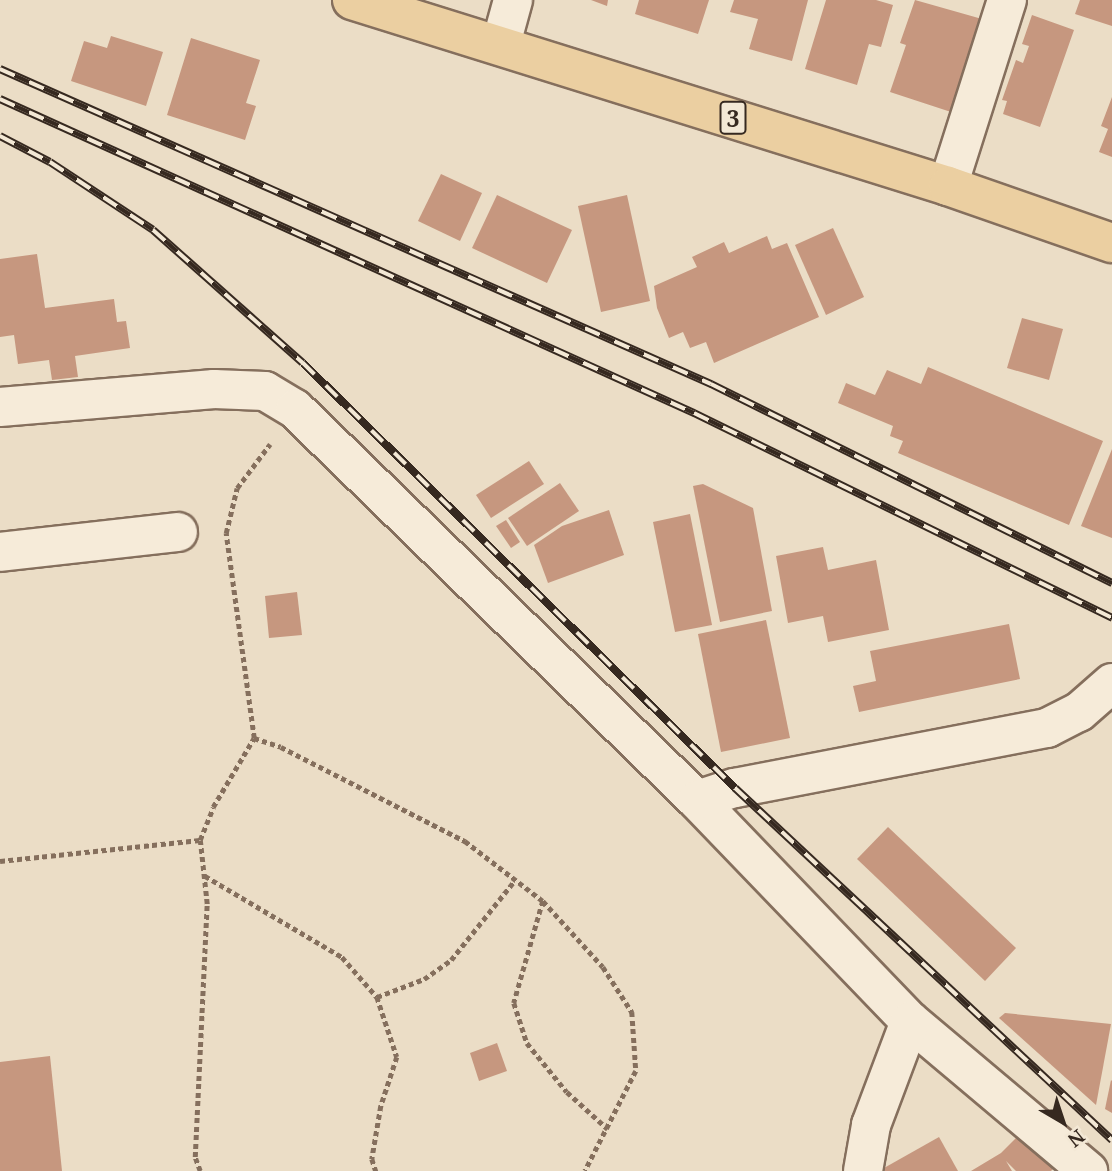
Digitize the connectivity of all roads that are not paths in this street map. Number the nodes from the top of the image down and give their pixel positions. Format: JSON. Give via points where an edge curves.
{"nodes":[{"id":1,"x":352,"y":0,"type":"edge"},
{"id":2,"x":513,"y":0,"type":"edge"},
{"id":3,"x":1007,"y":0,"type":"edge"},
{"id":4,"x":501,"y":44,"type":"junction"},
{"id":5,"x":948,"y":186,"type":"junction"},
{"id":6,"x":1107,"y":235,"type":"edge"},
{"id":7,"x":0,"y":407,"type":"edge"},
{"id":8,"x":178,"y":532,"type":"dead end"},
{"id":9,"x":0,"y":552,"type":"edge"},
{"id":10,"x":1112,"y":683,"type":"edge"},
{"id":11,"x":697,"y":800,"type":"junction"},
{"id":12,"x":910,"y":1021,"type":"junction"},
{"id":13,"x":863,"y":1171,"type":"edge"},
{"id":14,"x":1088,"y":1171,"type":"edge"}],
"edges":[{"from":1,"to":4,"type":"main road","name":"3","number":"3"},
{"from":2,"to":4,"type":"street"},
{"from":3,"to":5,"type":"street"},
{"from":4,"to":5,"type":"main road","name":"3","number":"3"},
{"from":5,"to":6,"type":"main road","name":"3","number":"3"},
{"from":7,"to":11,"type":"street","via":[[214,388],[265,391],[296,409]]},
{"from":8,"to":9,"type":"street"},
{"from":10,"to":11,"type":"street","via":[[1079,712],[1047,728],[735,788]]},
{"from":11,"to":12,"type":"street"},
{"from":12,"to":13,"type":"street","via":[[871,1125]]},
{"from":12,"to":14,"type":"street"}]}
